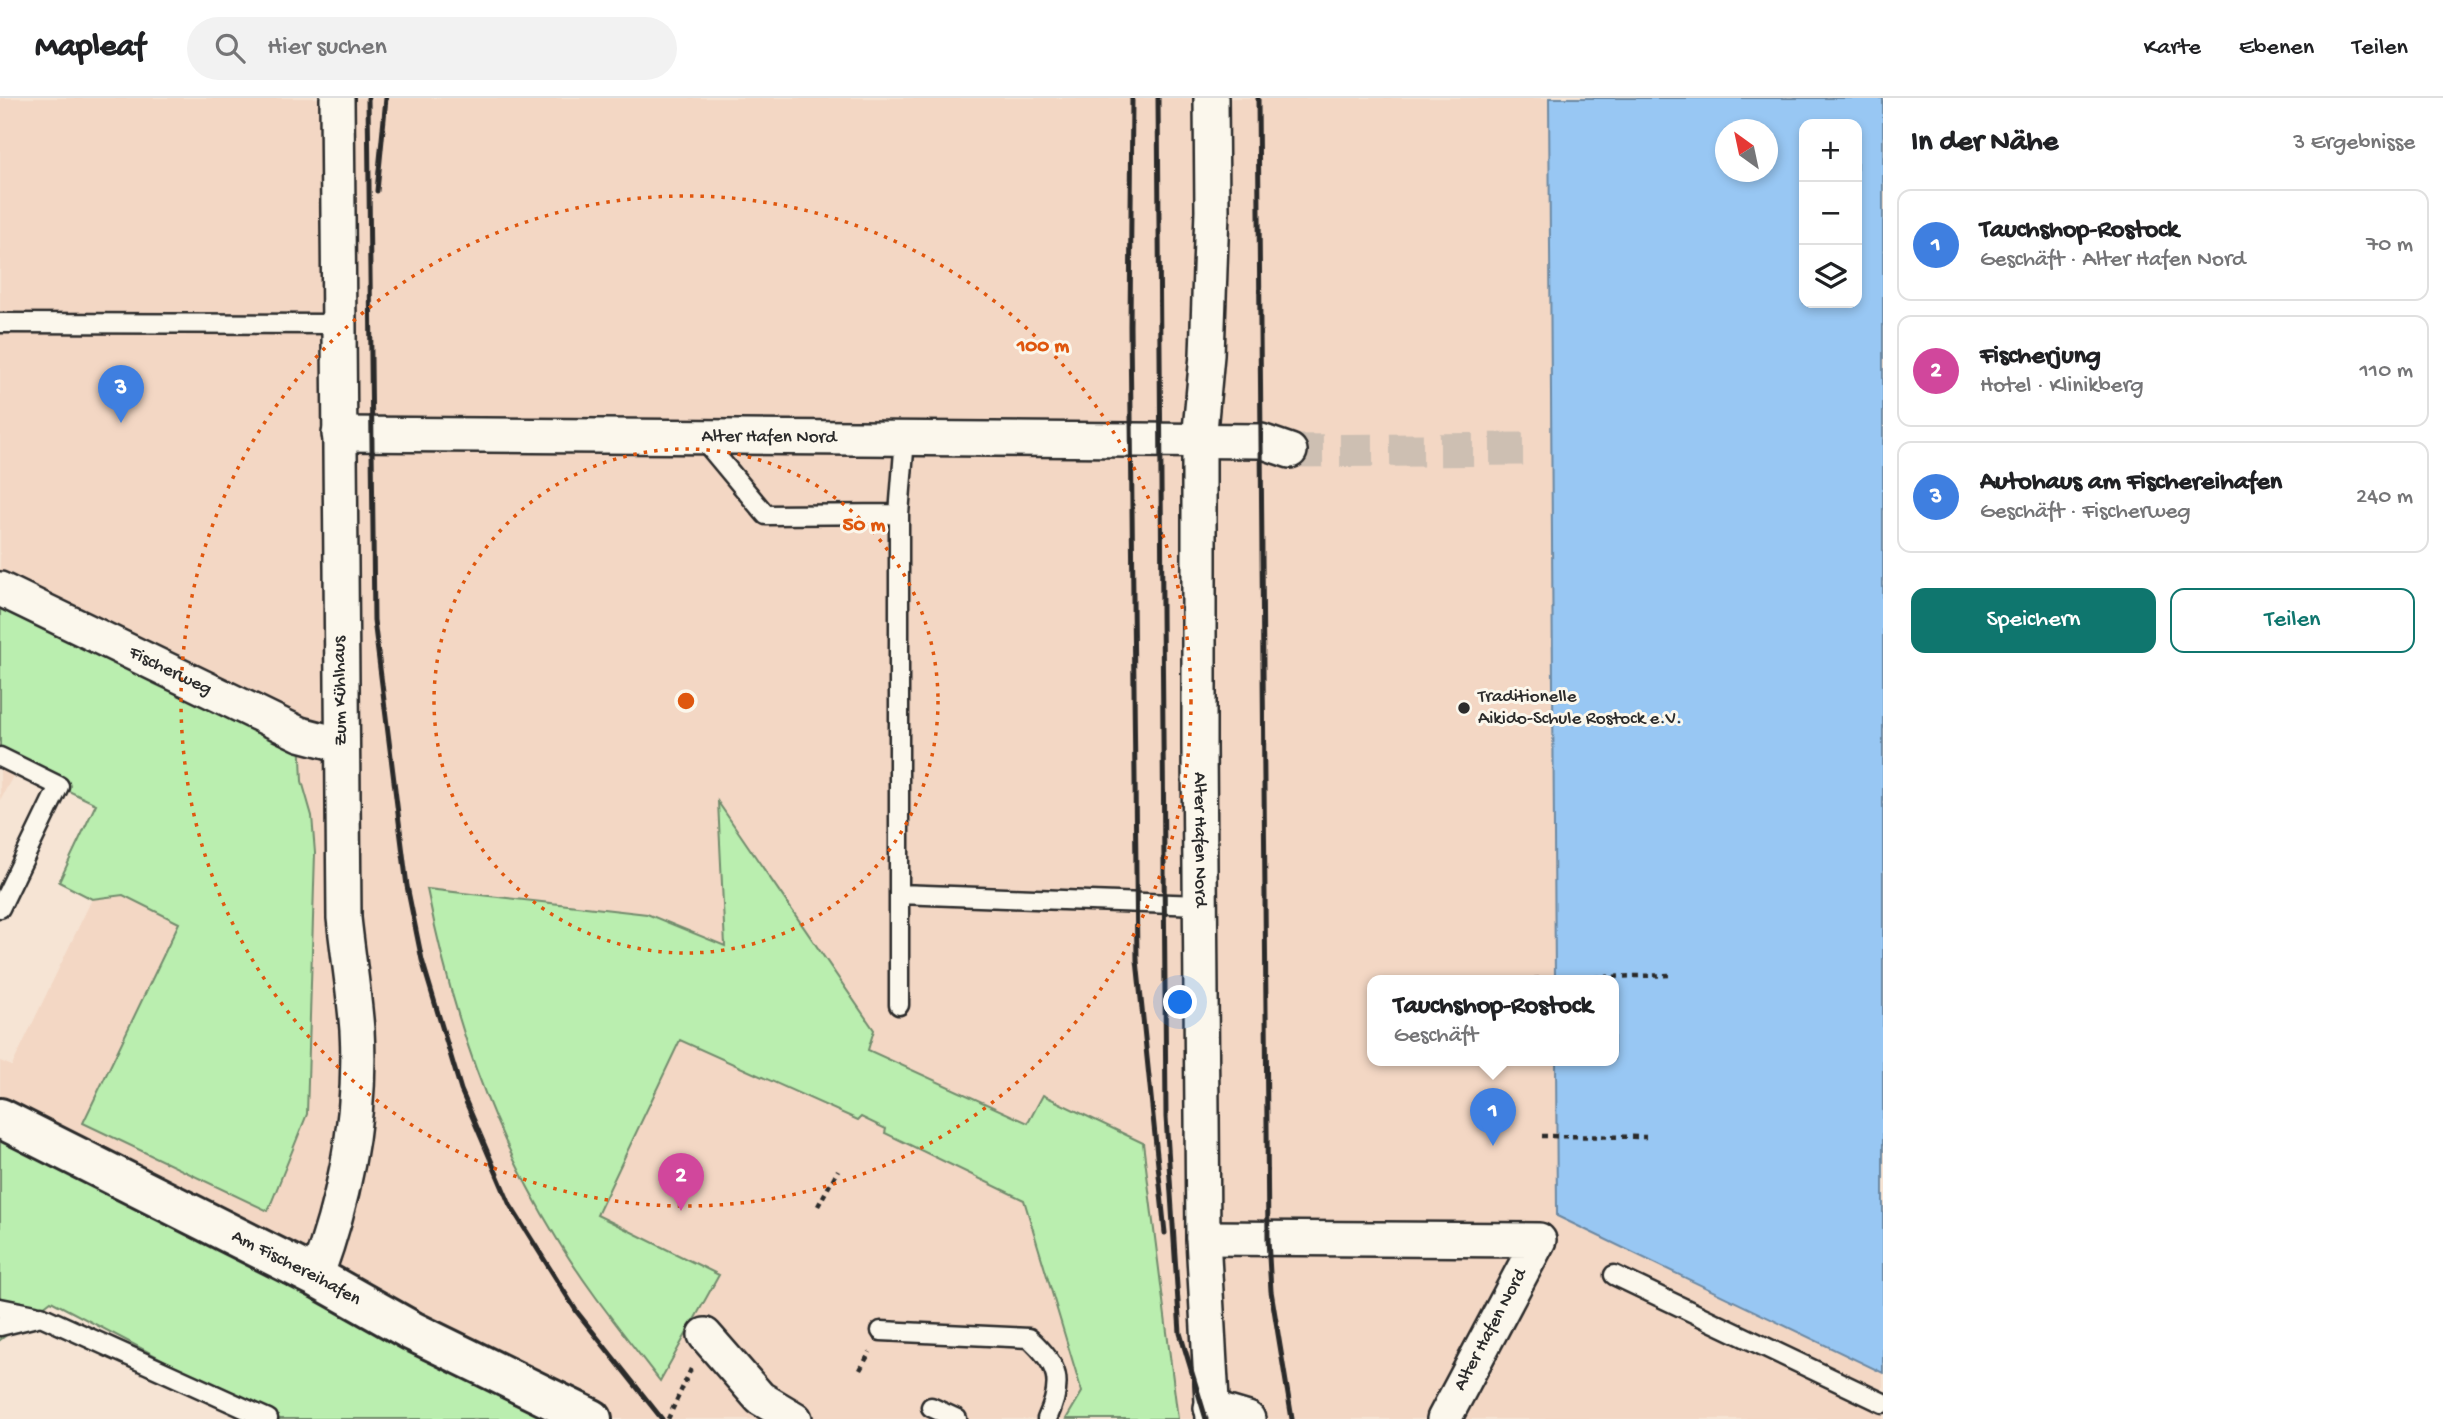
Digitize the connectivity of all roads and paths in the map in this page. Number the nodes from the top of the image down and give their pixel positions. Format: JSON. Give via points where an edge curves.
{"nodes":[{"id":1,"x":337,"y":98,"type":"edge"},
{"id":2,"x":1211,"y":98,"type":"edge"},
{"id":3,"x":0,"y":323,"type":"edge"},
{"id":4,"x":339,"y":324,"type":"junction"},
{"id":5,"x":339,"y":434,"type":"junction"},
{"id":6,"x":701,"y":437,"type":"junction"},
{"id":7,"x":905,"y":438,"type":"junction"},
{"id":8,"x":1199,"y":441,"type":"junction"},
{"id":9,"x":1290,"y":451,"type":"tunnel mouth"},
{"id":10,"x":899,"y":514,"type":"junction"},
{"id":11,"x":0,"y":589,"type":"edge"},
{"id":12,"x":342,"y":745,"type":"junction"},
{"id":13,"x":0,"y":757,"type":"edge"},
{"id":14,"x":899,"y":894,"type":"junction"},
{"id":15,"x":1200,"y":905,"type":"junction"},
{"id":16,"x":0,"y":908,"type":"edge"},
{"id":17,"x":1672,"y":975,"type":"dead end"},
{"id":18,"x":1619,"y":977,"type":"edge"},
{"id":19,"x":899,"y":1005,"type":"dead end"},
{"id":20,"x":0,"y":1118,"type":"edge"},
{"id":21,"x":1542,"y":1136,"type":"dead end"},
{"id":22,"x":1646,"y":1137,"type":"dead end"},
{"id":23,"x":838,"y":1170,"type":"dead end"},
{"id":24,"x":818,"y":1206,"type":"dead end"},
{"id":25,"x":1203,"y":1238,"type":"junction"},
{"id":26,"x":1614,"y":1275,"type":"dead end"},
{"id":27,"x":316,"y":1277,"type":"junction"},
{"id":28,"x":0,"y":1308,"type":"edge"},
{"id":29,"x":41,"y":1316,"type":"junction"},
{"id":30,"x":0,"y":1326,"type":"edge"},
{"id":31,"x":881,"y":1331,"type":"dead end"},
{"id":32,"x":705,"y":1335,"type":"dead end"},
{"id":33,"x":690,"y":1371,"type":"dead end"},
{"id":34,"x":1883,"y":1403,"type":"edge"},
{"id":35,"x":930,"y":1407,"type":"dead end"},
{"id":36,"x":1212,"y":1413,"type":"edge"},
{"id":37,"x":268,"y":1419,"type":"edge"},
{"id":38,"x":592,"y":1419,"type":"edge"},
{"id":39,"x":668,"y":1419,"type":"edge"},
{"id":40,"x":795,"y":1419,"type":"edge"},
{"id":41,"x":957,"y":1419,"type":"edge"},
{"id":42,"x":1048,"y":1419,"type":"edge"},
{"id":43,"x":1248,"y":1419,"type":"edge"},
{"id":44,"x":1444,"y":1419,"type":"edge"}],
"edges":[{"from":1,"to":4,"type":"street","name":"Zum Kühlhaus"},
{"from":2,"to":8,"type":"street","name":"Alter Hafen Nord","via":[[1207,355]]},
{"from":3,"to":4,"type":"lane"},
{"from":4,"to":5,"type":"street","name":"Zum Kühlhaus"},
{"from":5,"to":6,"type":"street","name":"Alter Hafen Nord"},
{"from":5,"to":12,"type":"street","name":"Zum Kühlhaus"},
{"from":6,"to":7,"type":"street","name":"Alter Hafen Nord"},
{"from":6,"to":10,"type":"lane","via":[[766,514]]},
{"from":7,"to":8,"type":"street","name":"Alter Hafen Nord"},
{"from":7,"to":10,"type":"lane"},
{"from":8,"to":9,"type":"street","name":"Alter Hafen Nord","via":[[1261,441]]},
{"from":8,"to":15,"type":"street","name":"Alter Hafen Nord"},
{"from":10,"to":14,"type":"lane"},
{"from":11,"to":12,"type":"street","name":"Fischerweg","via":[[300,734]]},
{"from":12,"to":27,"type":"street","name":"Zum Kühlhaus","via":[[344,918],[357,1031],[355,1118],[338,1209]]},
{"from":13,"to":16,"type":"lane","via":[[59,786]]},
{"from":14,"to":15,"type":"lane"},
{"from":14,"to":19,"type":"lane"},
{"from":15,"to":25,"type":"street","name":"Alter Hafen Nord"},
{"from":17,"to":18,"type":"path"},
{"from":20,"to":27,"type":"street","name":"Am Fischereihafen"},
{"from":21,"to":22,"type":"path"},
{"from":23,"to":24,"type":"path"},
{"from":25,"to":36,"type":"street","name":"Alter Hafen Nord"},
{"from":25,"to":44,"type":"street","name":"Alter Hafen Nord","via":[[1539,1240]]},
{"from":26,"to":34,"type":"lane"},
{"from":27,"to":38,"type":"street","name":"Am Fischereihafen","via":[[412,1331]]},
{"from":28,"to":29,"type":"lane"},
{"from":29,"to":30,"type":"lane"},
{"from":29,"to":37,"type":"lane"},
{"from":31,"to":42,"type":"lane","via":[[1029,1338],[1045,1352],[1057,1373],[1058,1394]]},
{"from":32,"to":40,"type":"street","via":[[760,1398]]},
{"from":33,"to":39,"type":"path"},
{"from":35,"to":41,"type":"lane"},
{"from":36,"to":43,"type":"street","name":"Alter Hafen Nord"}]}
